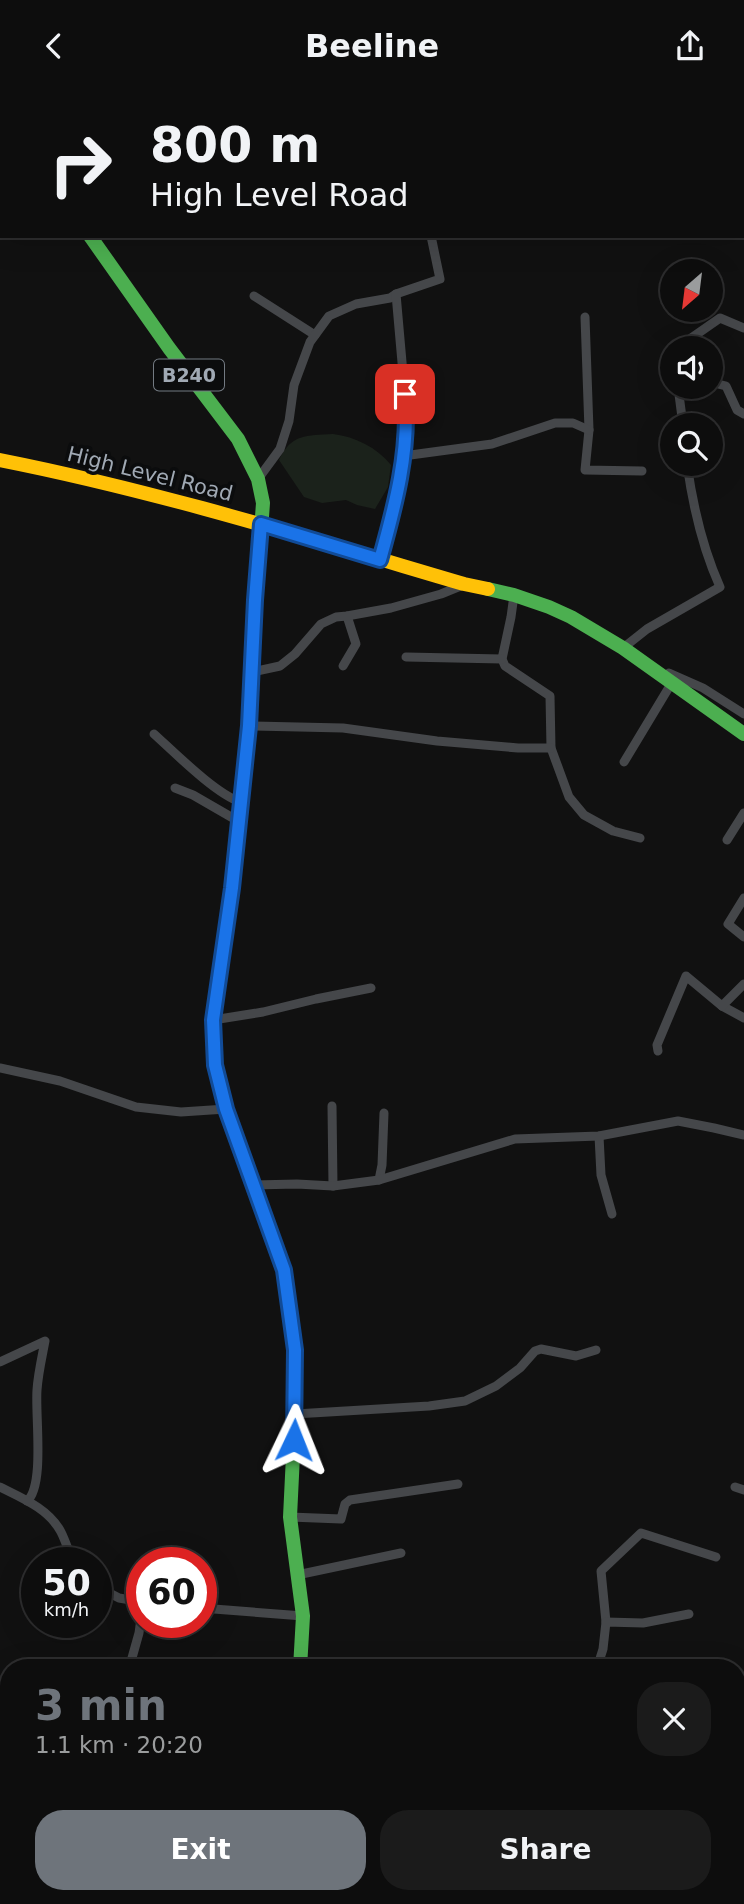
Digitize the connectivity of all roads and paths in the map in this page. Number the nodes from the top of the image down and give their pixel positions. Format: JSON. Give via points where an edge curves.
{"nodes":[{"id":1,"x":91,"y":238,"type":"edge"},
{"id":2,"x":431,"y":238,"type":"edge"},
{"id":3,"x":396,"y":294,"type":"junction"},
{"id":4,"x":254,"y":296,"type":"dead end"},
{"id":5,"x":585,"y":317,"type":"dead end"},
{"id":6,"x":744,"y":328,"type":"edge"},
{"id":7,"x":315,"y":335,"type":"junction"},
{"id":8,"x":694,"y":336,"type":"edge"},
{"id":9,"x":723,"y":385,"type":"edge"},
{"id":10,"x":744,"y":414,"type":"edge"},
{"id":11,"x":589,"y":430,"type":"junction"},
{"id":12,"x":403,"y":456,"type":"junction"},
{"id":13,"x":0,"y":460,"type":"edge"},
{"id":14,"x":642,"y":471,"type":"dead end"},
{"id":15,"x":689,"y":476,"type":"edge"},
{"id":16,"x":258,"y":479,"type":"junction"},
{"id":17,"x":261,"y":524,"type":"junction"},
{"id":18,"x":380,"y":560,"type":"junction"},
{"id":19,"x":464,"y":584,"type":"junction"},
{"id":20,"x":514,"y":595,"type":"junction"},
{"id":21,"x":346,"y":616,"type":"junction"},
{"id":22,"x":628,"y":652,"type":"junction"},
{"id":23,"x":405,"y":657,"type":"dead end"},
{"id":24,"x":502,"y":659,"type":"junction"},
{"id":25,"x":343,"y":666,"type":"dead end"},
{"id":26,"x":252,"y":672,"type":"junction"},
{"id":27,"x":671,"y":684,"type":"junction"},
{"id":28,"x":744,"y":714,"type":"edge"},
{"id":29,"x":249,"y":726,"type":"junction"},
{"id":30,"x":154,"y":734,"type":"dead end"},
{"id":31,"x":744,"y":734,"type":"edge"},
{"id":32,"x":551,"y":748,"type":"junction"},
{"id":33,"x":624,"y":762,"type":"dead end"},
{"id":34,"x":175,"y":788,"type":"dead end"},
{"id":35,"x":241,"y":802,"type":"junction"},
{"id":36,"x":744,"y":813,"type":"edge"},
{"id":37,"x":238,"y":821,"type":"junction"},
{"id":38,"x":639,"y":838,"type":"dead end"},
{"id":39,"x":727,"y":840,"type":"dead end"},
{"id":40,"x":744,"y":898,"type":"edge"},
{"id":41,"x":744,"y":937,"type":"edge"},
{"id":42,"x":744,"y":984,"type":"edge"},
{"id":43,"x":370,"y":988,"type":"dead end"},
{"id":44,"x":722,"y":1006,"type":"junction"},
{"id":45,"x":744,"y":1018,"type":"edge"},
{"id":46,"x":213,"y":1020,"type":"junction"},
{"id":47,"x":658,"y":1051,"type":"dead end"},
{"id":48,"x":0,"y":1068,"type":"edge"},
{"id":49,"x":332,"y":1106,"type":"dead end"},
{"id":50,"x":226,"y":1109,"type":"junction"},
{"id":51,"x":384,"y":1113,"type":"dead end"},
{"id":52,"x":744,"y":1135,"type":"edge"},
{"id":53,"x":599,"y":1136,"type":"junction"},
{"id":54,"x":379,"y":1180,"type":"junction"},
{"id":55,"x":253,"y":1185,"type":"junction"},
{"id":56,"x":333,"y":1186,"type":"junction"},
{"id":57,"x":612,"y":1214,"type":"dead end"},
{"id":58,"x":596,"y":1350,"type":"dead end"},
{"id":59,"x":0,"y":1362,"type":"edge"},
{"id":60,"x":295,"y":1414,"type":"junction"},
{"id":61,"x":457,"y":1484,"type":"dead end"},
{"id":62,"x":0,"y":1487,"type":"edge"},
{"id":63,"x":27,"y":1501,"type":"junction"},
{"id":64,"x":290,"y":1517,"type":"junction"},
{"id":65,"x":67,"y":1547,"type":"edge"},
{"id":66,"x":401,"y":1553,"type":"dead end"},
{"id":67,"x":716,"y":1557,"type":"dead end"},
{"id":68,"x":296,"y":1575,"type":"junction"},
{"id":69,"x":217,"y":1609,"type":"edge"},
{"id":70,"x":689,"y":1614,"type":"dead end"},
{"id":71,"x":303,"y":1616,"type":"junction"},
{"id":72,"x":606,"y":1622,"type":"junction"},
{"id":73,"x":138,"y":1638,"type":"edge"},
{"id":74,"x":132,"y":1659,"type":"edge"},
{"id":75,"x":301,"y":1659,"type":"edge"},
{"id":76,"x":600,"y":1659,"type":"edge"}],
"edges":[{"from":1,"to":16,"type":"main road","number":"B240","via":[[238,439]]},
{"from":2,"to":3,"type":"street","via":[[440,279]]},
{"from":3,"to":7,"type":"street","via":[[329,316]]},
{"from":3,"to":12,"type":"street","via":[[407,419]]},
{"from":4,"to":7,"type":"street"},
{"from":5,"to":11,"type":"street"},
{"from":6,"to":8,"type":"street","via":[[720,319]]},
{"from":7,"to":16,"type":"street","via":[[294,385],[280,449]]},
{"from":9,"to":10,"type":"street"},
{"from":11,"to":12,"type":"street","via":[[573,423],[555,423],[492,444]]},
{"from":11,"to":14,"type":"street","via":[[585,470]]},
{"from":12,"to":18,"type":"street"},
{"from":13,"to":17,"type":"main road","name":"High Level Road"},
{"from":15,"to":22,"type":"street","via":[[707,558],[720,587],[647,629]]},
{"from":16,"to":17,"type":"main road","number":"B240"},
{"from":17,"to":18,"type":"main road","name":"High Level Road"},
{"from":17,"to":26,"type":"main road","number":"B240"},
{"from":18,"to":19,"type":"main road","name":"High Level Road"},
{"from":19,"to":20,"type":"main road","name":"High Level Road"},
{"from":19,"to":21,"type":"street","via":[[391,608]]},
{"from":20,"to":22,"type":"main road","name":"High Level Road","via":[[571,617]]},
{"from":20,"to":24,"type":"street"},
{"from":21,"to":25,"type":"street","via":[[356,644]]},
{"from":21,"to":26,"type":"street","via":[[321,624],[280,666]]},
{"from":22,"to":27,"type":"main road","name":"High Level Road"},
{"from":22,"to":28,"type":"street","via":[[703,688]]},
{"from":23,"to":24,"type":"street"},
{"from":24,"to":32,"type":"street","via":[[505,666],[550,696]]},
{"from":26,"to":29,"type":"main road","number":"B240"},
{"from":27,"to":31,"type":"main road","name":"High Level Road"},
{"from":27,"to":33,"type":"street"},
{"from":29,"to":32,"type":"street","via":[[343,727],[436,741]]},
{"from":29,"to":35,"type":"main road","number":"B240"},
{"from":30,"to":35,"type":"street","via":[[200,775]]},
{"from":32,"to":38,"type":"street","via":[[569,797],[584,815],[613,831]]},
{"from":34,"to":37,"type":"street"},
{"from":35,"to":37,"type":"main road","number":"B240"},
{"from":36,"to":39,"type":"street"},
{"from":37,"to":46,"type":"main road","number":"B240"},
{"from":40,"to":41,"type":"street","via":[[728,924]]},
{"from":42,"to":44,"type":"street"},
{"from":43,"to":46,"type":"street"},
{"from":44,"to":45,"type":"street"},
{"from":44,"to":47,"type":"street","via":[[686,977]]},
{"from":46,"to":50,"type":"main road","number":"B240","via":[[215,1065]]},
{"from":48,"to":50,"type":"street","via":[[60,1081],[136,1107],[181,1112]]},
{"from":49,"to":56,"type":"street"},
{"from":50,"to":55,"type":"main road","number":"B240"},
{"from":51,"to":54,"type":"street"},
{"from":52,"to":53,"type":"street","via":[[678,1121]]},
{"from":53,"to":54,"type":"street","via":[[514,1139]]},
{"from":53,"to":57,"type":"street","via":[[601,1175]]},
{"from":54,"to":56,"type":"street"},
{"from":55,"to":56,"type":"street"},
{"from":55,"to":60,"type":"main road","number":"B240","via":[[284,1270],[295,1350]]},
{"from":58,"to":60,"type":"street","via":[[576,1356],[535,1351],[496,1386],[465,1401]]},
{"from":59,"to":63,"type":"street","via":[[45,1341],[37,1390],[37,1479]]},
{"from":60,"to":64,"type":"main road","number":"B240"},
{"from":61,"to":64,"type":"street","via":[[350,1500],[341,1519]]},
{"from":62,"to":63,"type":"street"},
{"from":63,"to":65,"type":"street","via":[[53,1520]]},
{"from":64,"to":68,"type":"main road","number":"B240"},
{"from":66,"to":68,"type":"street"},
{"from":67,"to":72,"type":"street","via":[[641,1533],[601,1571]]},
{"from":68,"to":71,"type":"main road","number":"B240"},
{"from":69,"to":71,"type":"street"},
{"from":70,"to":72,"type":"street","via":[[643,1623]]},
{"from":71,"to":75,"type":"main road","number":"B240"},
{"from":72,"to":76,"type":"street"},
{"from":73,"to":74,"type":"street"}]}
